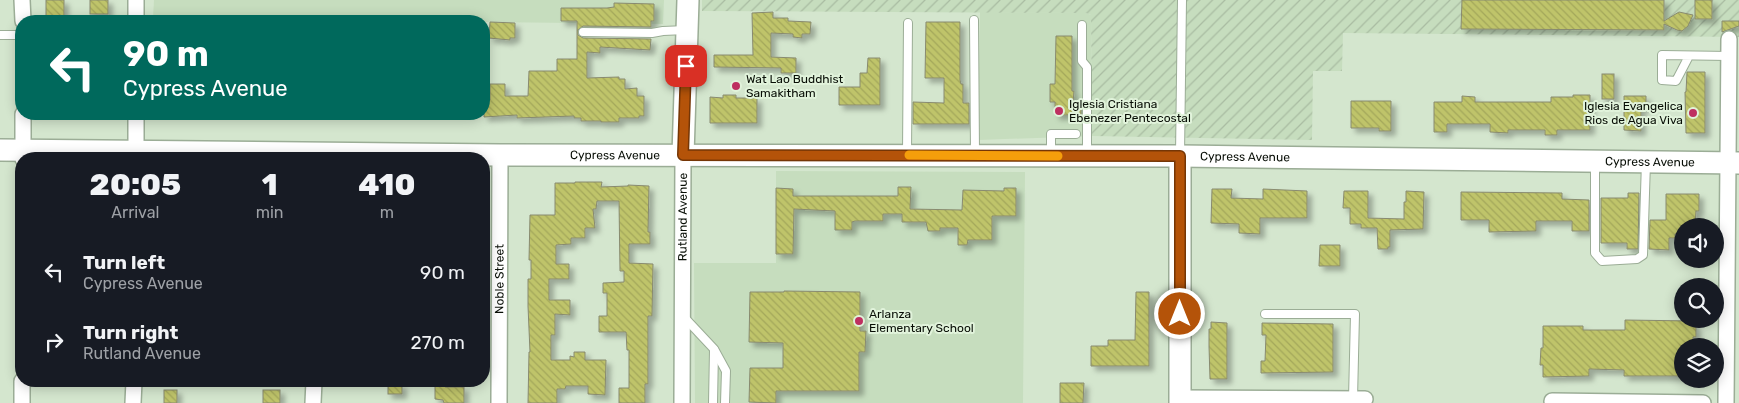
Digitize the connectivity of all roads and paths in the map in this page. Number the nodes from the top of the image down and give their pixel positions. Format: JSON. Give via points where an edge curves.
{"nodes":[{"id":1,"x":22,"y":0,"type":"edge"},
{"id":2,"x":136,"y":0,"type":"edge"},
{"id":3,"x":688,"y":0,"type":"edge"},
{"id":4,"x":1182,"y":0,"type":"edge"},
{"id":5,"x":23,"y":15,"type":"edge"},
{"id":6,"x":136,"y":15,"type":"edge"},
{"id":7,"x":974,"y":20,"type":"dead end"},
{"id":8,"x":908,"y":23,"type":"dead end"},
{"id":9,"x":1082,"y":25,"type":"dead end"},
{"id":10,"x":688,"y":30,"type":"junction"},
{"id":11,"x":583,"y":32,"type":"dead end"},
{"id":12,"x":0,"y":35,"type":"edge"},
{"id":13,"x":15,"y":35,"type":"edge"},
{"id":14,"x":1729,"y":39,"type":"dead end"},
{"id":15,"x":1689,"y":56,"type":"junction"},
{"id":16,"x":1729,"y":56,"type":"junction"},
{"id":17,"x":23,"y":120,"type":"edge"},
{"id":18,"x":136,"y":120,"type":"edge"},
{"id":19,"x":1076,"y":134,"type":"dead end"},
{"id":20,"x":0,"y":150,"type":"edge"},
{"id":21,"x":23,"y":152,"type":"edge"},
{"id":22,"x":136,"y":152,"type":"edge"},
{"id":23,"x":15,"y":153,"type":"edge"},
{"id":24,"x":490,"y":155,"type":"edge"},
{"id":25,"x":500,"y":155,"type":"junction"},
{"id":26,"x":683,"y":155,"type":"junction"},
{"id":27,"x":907,"y":155,"type":"junction"},
{"id":28,"x":975,"y":156,"type":"junction"},
{"id":29,"x":1051,"y":156,"type":"junction"},
{"id":30,"x":1087,"y":156,"type":"junction"},
{"id":31,"x":1180,"y":156,"type":"junction"},
{"id":32,"x":1595,"y":161,"type":"junction"},
{"id":33,"x":1646,"y":162,"type":"junction"},
{"id":34,"x":1733,"y":163,"type":"edge"},
{"id":35,"x":1265,"y":314,"type":"dead end"},
{"id":36,"x":683,"y":316,"type":"junction"},
{"id":37,"x":714,"y":348,"type":"junction"},
{"id":38,"x":22,"y":387,"type":"edge"},
{"id":39,"x":134,"y":387,"type":"edge"},
{"id":40,"x":314,"y":387,"type":"edge"},
{"id":41,"x":1180,"y":400,"type":"edge"},
{"id":42,"x":1359,"y":400,"type":"joint"},
{"id":43,"x":1552,"y":401,"type":"dead end"},
{"id":44,"x":22,"y":403,"type":"edge"},
{"id":45,"x":133,"y":403,"type":"edge"},
{"id":46,"x":313,"y":403,"type":"edge"},
{"id":47,"x":499,"y":403,"type":"edge"},
{"id":48,"x":682,"y":403,"type":"edge"},
{"id":49,"x":713,"y":403,"type":"edge"},
{"id":50,"x":725,"y":403,"type":"edge"},
{"id":51,"x":1703,"y":403,"type":"edge"},
{"id":52,"x":1726,"y":403,"type":"edge"}],
"edges":[{"from":1,"to":5,"type":"street"},
{"from":2,"to":6,"type":"street"},
{"from":3,"to":10,"type":"street","name":"Rutland Avenue"},
{"from":4,"to":31,"type":"lane"},
{"from":7,"to":28,"type":"lane"},
{"from":8,"to":27,"type":"lane"},
{"from":9,"to":30,"type":"lane","via":[[1082,61],[1087,67]]},
{"from":10,"to":11,"type":"lane"},
{"from":10,"to":26,"type":"street","name":"Rutland Avenue"},
{"from":12,"to":13,"type":"lane"},
{"from":14,"to":16,"type":"street"},
{"from":15,"to":15,"type":"lane","via":[[1676,81],[1662,80],[1662,55]]},
{"from":15,"to":16,"type":"lane"},
{"from":16,"to":34,"type":"street"},
{"from":17,"to":21,"type":"street"},
{"from":18,"to":22,"type":"street"},
{"from":19,"to":29,"type":"lane","via":[[1051,134]]},
{"from":20,"to":23,"type":"street","name":"Cypress Avenue"},
{"from":24,"to":25,"type":"street","name":"Cypress Avenue"},
{"from":25,"to":26,"type":"street","name":"Cypress Avenue"},
{"from":25,"to":47,"type":"street","name":"Noble Street"},
{"from":26,"to":27,"type":"street","name":"Cypress Avenue"},
{"from":26,"to":36,"type":"street","name":"Rutland Avenue"},
{"from":27,"to":28,"type":"street","name":"Cypress Avenue"},
{"from":28,"to":29,"type":"street","name":"Cypress Avenue"},
{"from":29,"to":30,"type":"street","name":"Cypress Avenue"},
{"from":30,"to":31,"type":"street","name":"Cypress Avenue"},
{"from":31,"to":32,"type":"street","name":"Cypress Avenue"},
{"from":31,"to":41,"type":"street"},
{"from":32,"to":33,"type":"street","name":"Cypress Avenue"},
{"from":32,"to":33,"type":"lane","via":[[1595,253],[1602,261],[1637,259],[1643,255]]},
{"from":33,"to":34,"type":"street","name":"Cypress Avenue"},
{"from":34,"to":52,"type":"street"},
{"from":35,"to":42,"type":"lane","via":[[1355,314]]},
{"from":36,"to":37,"type":"lane"},
{"from":36,"to":48,"type":"street","name":"Rutland Avenue"},
{"from":37,"to":49,"type":"lane"},
{"from":37,"to":50,"type":"lane","via":[[726,371]]},
{"from":38,"to":44,"type":"street"},
{"from":39,"to":45,"type":"street"},
{"from":40,"to":46,"type":"street"},
{"from":41,"to":42,"type":"street"},
{"from":43,"to":51,"type":"street"}]}
